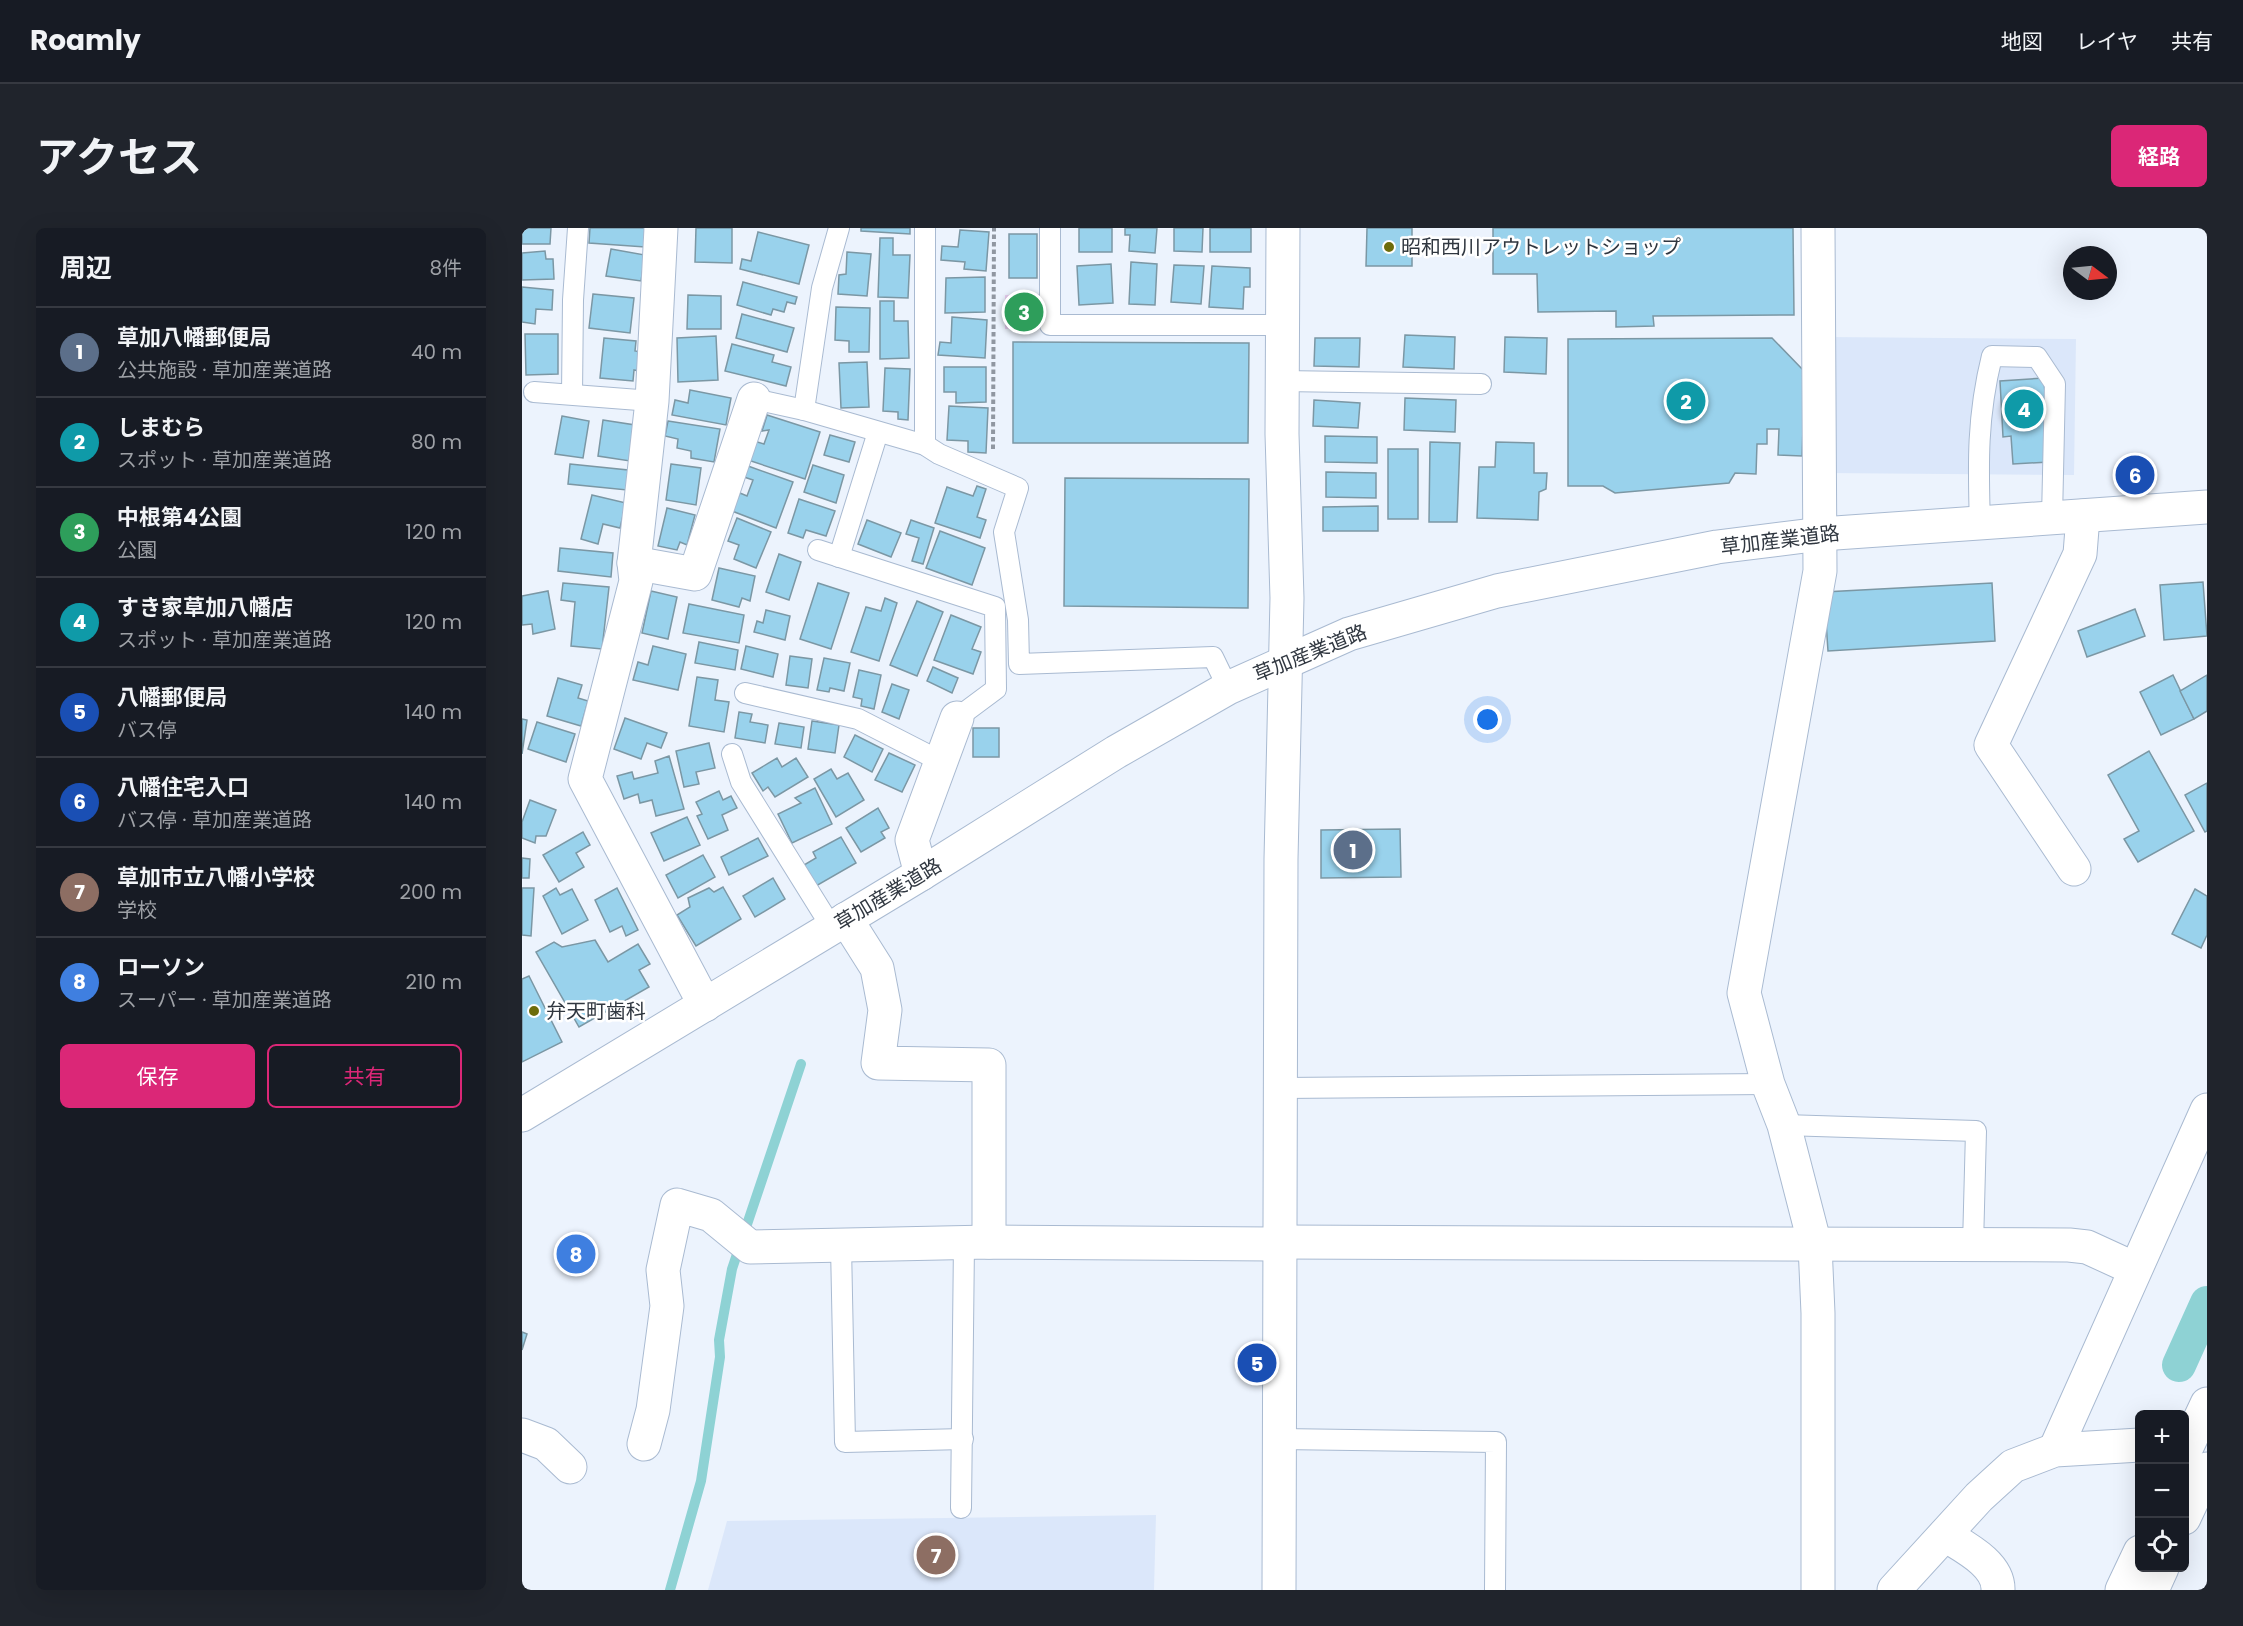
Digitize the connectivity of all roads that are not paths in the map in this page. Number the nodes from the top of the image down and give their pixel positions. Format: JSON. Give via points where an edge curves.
{"nodes":[{"id":1,"x":578,"y":228,"type":"edge"},
{"id":2,"x":661,"y":228,"type":"edge"},
{"id":3,"x":839,"y":228,"type":"edge"},
{"id":4,"x":925,"y":228,"type":"edge"},
{"id":5,"x":1050,"y":228,"type":"edge"},
{"id":6,"x":1283,"y":228,"type":"edge"},
{"id":7,"x":1818,"y":228,"type":"edge"},
{"id":8,"x":1283,"y":325,"type":"junction"},
{"id":9,"x":1282,"y":381,"type":"junction"},
{"id":10,"x":1481,"y":384,"type":"dead end"},
{"id":11,"x":534,"y":392,"type":"dead end"},
{"id":12,"x":572,"y":394,"type":"junction"},
{"id":13,"x":754,"y":399,"type":"joint"},
{"id":14,"x":652,"y":401,"type":"junction"},
{"id":15,"x":804,"y":410,"type":"junction"},
{"id":16,"x":878,"y":432,"type":"junction"},
{"id":17,"x":925,"y":445,"type":"junction"},
{"id":18,"x":2207,"y":507,"type":"edge"},
{"id":19,"x":2068,"y":517,"type":"junction"},
{"id":20,"x":1980,"y":525,"type":"junction"},
{"id":21,"x":1821,"y":534,"type":"junction"},
{"id":22,"x":818,"y":550,"type":"dead end"},
{"id":23,"x":839,"y":557,"type":"junction"},
{"id":24,"x":634,"y":563,"type":"junction"},
{"id":25,"x":1013,"y":586,"type":"junction"},
{"id":26,"x":987,"y":604,"type":"junction"},
{"id":27,"x":1286,"y":660,"type":"junction"},
{"id":28,"x":1228,"y":688,"type":"junction"},
{"id":29,"x":745,"y":693,"type":"dead end"},
{"id":30,"x":957,"y":718,"type":"joint"},
{"id":31,"x":732,"y":754,"type":"dead end"},
{"id":32,"x":940,"y":761,"type":"junction"},
{"id":33,"x":2074,"y":869,"type":"dead end"},
{"id":34,"x":921,"y":874,"type":"junction"},
{"id":35,"x":839,"y":924,"type":"junction"},
{"id":36,"x":705,"y":1005,"type":"junction"},
{"id":37,"x":1768,"y":1084,"type":"junction"},
{"id":38,"x":1282,"y":1088,"type":"junction"},
{"id":39,"x":2207,"y":1110,"type":"edge"},
{"id":40,"x":522,"y":1115,"type":"edge"},
{"id":41,"x":1784,"y":1125,"type":"junction"},
{"id":42,"x":976,"y":1243,"type":"junction"},
{"id":43,"x":1281,"y":1243,"type":"junction"},
{"id":44,"x":1815,"y":1245,"type":"junction"},
{"id":45,"x":1973,"y":1245,"type":"junction"},
{"id":46,"x":841,"y":1246,"type":"junction"},
{"id":47,"x":2135,"y":1269,"type":"junction"},
{"id":48,"x":2207,"y":1404,"type":"edge"},
{"id":49,"x":522,"y":1435,"type":"edge"},
{"id":50,"x":963,"y":1439,"type":"junction"},
{"id":51,"x":1280,"y":1439,"type":"junction"},
{"id":52,"x":644,"y":1444,"type":"dead end"},
{"id":53,"x":2135,"y":1445,"type":"edge"},
{"id":54,"x":2055,"y":1450,"type":"junction"},
{"id":55,"x":2194,"y":1451,"type":"edge"},
{"id":56,"x":570,"y":1467,"type":"dead end"},
{"id":57,"x":2189,"y":1484,"type":"edge"},
{"id":58,"x":961,"y":1508,"type":"dead end"},
{"id":59,"x":1946,"y":1535,"type":"junction"},
{"id":60,"x":2135,"y":1561,"type":"edge"},
{"id":61,"x":2160,"y":1572,"type":"edge"},
{"id":62,"x":1280,"y":1590,"type":"edge"},
{"id":63,"x":1495,"y":1590,"type":"edge"},
{"id":64,"x":1818,"y":1590,"type":"edge"},
{"id":65,"x":1894,"y":1590,"type":"edge"},
{"id":66,"x":1998,"y":1590,"type":"edge"},
{"id":67,"x":2122,"y":1590,"type":"edge"},
{"id":68,"x":2152,"y":1590,"type":"edge"}],
"edges":[{"from":1,"to":12,"type":"lane"},
{"from":2,"to":14,"type":"main road"},
{"from":3,"to":15,"type":"lane","via":[[822,288]]},
{"from":4,"to":17,"type":"lane"},
{"from":5,"to":8,"type":"lane","via":[[1050,325]]},
{"from":6,"to":8,"type":"main road"},
{"from":7,"to":21,"type":"main road"},
{"from":8,"to":9,"type":"main road"},
{"from":9,"to":10,"type":"lane"},
{"from":9,"to":27,"type":"main road"},
{"from":11,"to":12,"type":"lane"},
{"from":12,"to":14,"type":"lane"},
{"from":13,"to":15,"type":"lane"},
{"from":13,"to":24,"type":"main road","via":[[695,574]]},
{"from":14,"to":24,"type":"main road"},
{"from":15,"to":16,"type":"lane"},
{"from":16,"to":17,"type":"lane"},
{"from":16,"to":23,"type":"lane"},
{"from":17,"to":25,"type":"lane","via":[[1017,488],[1004,532]]},
{"from":18,"to":19,"type":"main road","name":"草加産業道路"},
{"from":19,"to":20,"type":"main road","name":"草加産業道路"},
{"from":19,"to":20,"type":"lane","via":[[2055,384],[2037,357],[1992,356],[1982,399],[1978,444]]},
{"from":19,"to":33,"type":"main road","via":[[2080,554],[1991,745]]},
{"from":20,"to":21,"type":"main road","name":"草加産業道路"},
{"from":21,"to":27,"type":"main road","name":"草加産業道路","via":[[1717,548],[1497,591],[1349,634]]},
{"from":21,"to":37,"type":"main road","via":[[1820,571],[1744,993]]},
{"from":22,"to":23,"type":"lane"},
{"from":23,"to":26,"type":"lane"},
{"from":24,"to":36,"type":"main road","via":[[636,581],[585,779]]},
{"from":25,"to":26,"type":"lane"},
{"from":25,"to":28,"type":"lane","via":[[1019,664],[1213,657]]},
{"from":26,"to":30,"type":"lane","via":[[995,607],[996,688]]},
{"from":27,"to":28,"type":"main road","name":"草加産業道路"},
{"from":27,"to":38,"type":"main road","via":[[1281,859]]},
{"from":28,"to":34,"type":"main road","name":"草加産業道路","via":[[1116,752]]},
{"from":29,"to":32,"type":"lane","via":[[858,719]]},
{"from":30,"to":32,"type":"main road"},
{"from":31,"to":35,"type":"lane","via":[[741,782]]},
{"from":32,"to":34,"type":"main road","via":[[912,840]]},
{"from":34,"to":35,"type":"main road","name":"草加産業道路"},
{"from":35,"to":36,"type":"main road","name":"草加産業道路"},
{"from":35,"to":42,"type":"main road","via":[[877,969],[885,1010],[878,1063],[989,1065]]},
{"from":36,"to":40,"type":"main road","name":"草加産業道路"},
{"from":37,"to":38,"type":"lane"},
{"from":37,"to":41,"type":"main road"},
{"from":38,"to":43,"type":"main road"},
{"from":39,"to":47,"type":"main road"},
{"from":41,"to":44,"type":"main road"},
{"from":41,"to":45,"type":"lane","via":[[1976,1131]]},
{"from":42,"to":43,"type":"main road"},
{"from":42,"to":46,"type":"main road"},
{"from":42,"to":50,"type":"lane"},
{"from":43,"to":44,"type":"main road"},
{"from":43,"to":51,"type":"main road"},
{"from":44,"to":45,"type":"main road"},
{"from":44,"to":64,"type":"main road"},
{"from":45,"to":47,"type":"main road","via":[[2087,1247]]},
{"from":46,"to":50,"type":"lane","via":[[845,1442]]},
{"from":46,"to":52,"type":"main road","via":[[750,1247],[711,1215],[677,1205],[663,1270],[667,1306],[655,1399]]},
{"from":47,"to":54,"type":"main road"},
{"from":48,"to":55,"type":"main road"},
{"from":49,"to":56,"type":"main road","via":[[546,1444]]},
{"from":50,"to":58,"type":"lane"},
{"from":51,"to":62,"type":"main road"},
{"from":51,"to":63,"type":"lane","via":[[1496,1442]]},
{"from":53,"to":54,"type":"main road"},
{"from":54,"to":59,"type":"main road","via":[[2013,1466]]},
{"from":55,"to":57,"type":"main road"},
{"from":59,"to":65,"type":"main road"},
{"from":59,"to":66,"type":"main road","via":[[1980,1558],[1998,1582]]},
{"from":60,"to":67,"type":"main road"},
{"from":61,"to":68,"type":"main road"}]}
